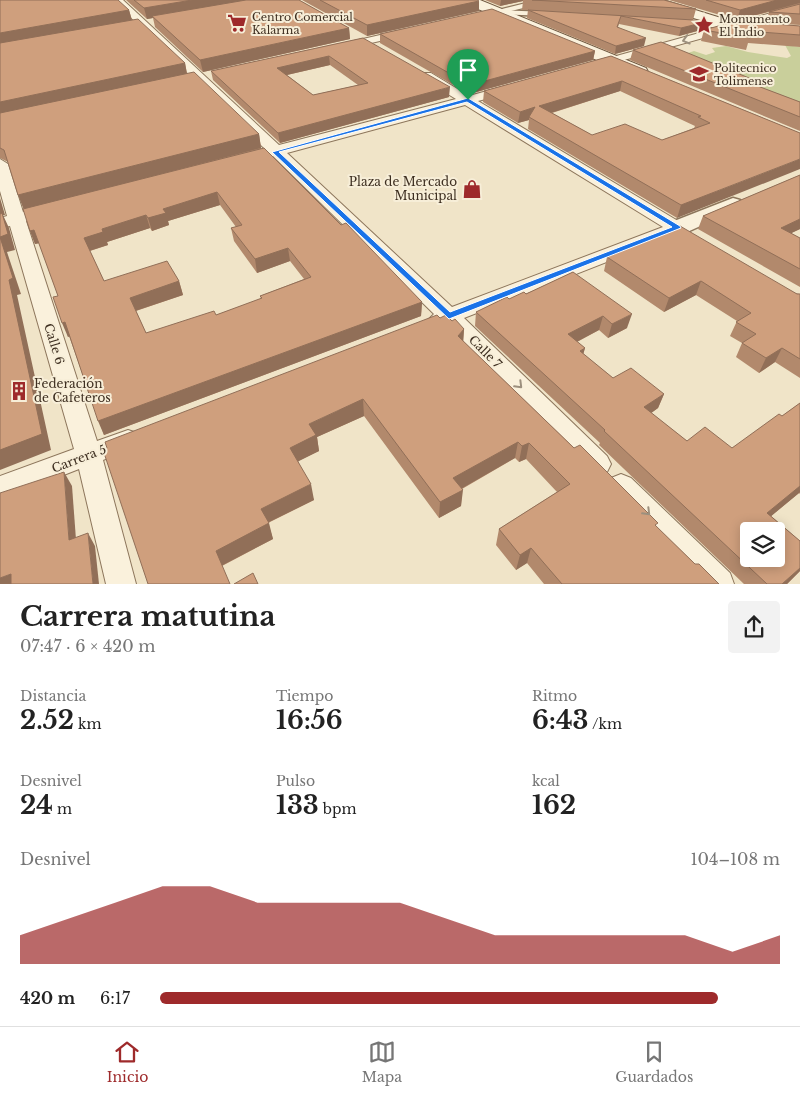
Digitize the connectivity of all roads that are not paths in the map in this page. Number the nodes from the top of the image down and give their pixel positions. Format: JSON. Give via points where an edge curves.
{"nodes":[{"id":1,"x":118,"y":0,"type":"edge"},
{"id":2,"x":469,"y":0,"type":"edge"},
{"id":3,"x":551,"y":0,"type":"edge"},
{"id":4,"x":649,"y":0,"type":"edge"},
{"id":5,"x":800,"y":8,"type":"edge"},
{"id":6,"x":498,"y":12,"type":"junction"},
{"id":7,"x":553,"y":15,"type":"edge"},
{"id":8,"x":470,"y":18,"type":"edge"},
{"id":9,"x":681,"y":24,"type":"edge"},
{"id":10,"x":733,"y":26,"type":"junction"},
{"id":11,"x":414,"y":30,"type":"edge"},
{"id":12,"x":800,"y":31,"type":"edge"},
{"id":13,"x":351,"y":32,"type":"dead end"},
{"id":14,"x":368,"y":41,"type":"junction"},
{"id":15,"x":330,"y":49,"type":"edge"},
{"id":16,"x":384,"y":51,"type":"edge"},
{"id":17,"x":612,"y":60,"type":"junction"},
{"id":18,"x":584,"y":68,"type":"edge"},
{"id":19,"x":418,"y":70,"type":"edge"},
{"id":20,"x":657,"y":79,"type":"edge"},
{"id":21,"x":526,"y":84,"type":"edge"},
{"id":22,"x":468,"y":100,"type":"junction"},
{"id":23,"x":275,"y":152,"type":"junction"},
{"id":24,"x":246,"y":159,"type":"edge"},
{"id":25,"x":0,"y":164,"type":"edge"},
{"id":26,"x":747,"y":198,"type":"edge"},
{"id":27,"x":63,"y":206,"type":"edge"},
{"id":28,"x":8,"y":221,"type":"edge"},
{"id":29,"x":677,"y":228,"type":"junction"},
{"id":30,"x":702,"y":242,"type":"edge"},
{"id":31,"x":449,"y":316,"type":"junction"},
{"id":32,"x":421,"y":327,"type":"edge"},
{"id":33,"x":144,"y":434,"type":"edge"},
{"id":34,"x":89,"y":455,"type":"junction"},
{"id":35,"x":0,"y":488,"type":"edge"},
{"id":36,"x":121,"y":584,"type":"edge"},
{"id":37,"x":719,"y":584,"type":"edge"}],
"edges":[{"from":1,"to":23,"type":"street","name":"Calle 7"},
{"from":2,"to":6,"type":"main road"},
{"from":3,"to":6,"type":"street"},
{"from":4,"to":10,"type":"main road"},
{"from":5,"to":10,"type":"street"},
{"from":6,"to":7,"type":"street"},
{"from":6,"to":8,"type":"street"},
{"from":6,"to":17,"type":"main road"},
{"from":9,"to":10,"type":"street"},
{"from":10,"to":12,"type":"main road"},
{"from":10,"to":17,"type":"street","one_way":true},
{"from":11,"to":14,"type":"street"},
{"from":13,"to":14,"type":"street"},
{"from":14,"to":15,"type":"street"},
{"from":14,"to":16,"type":"street"},
{"from":17,"to":18,"type":"street"},
{"from":17,"to":20,"type":"main road"},
{"from":19,"to":22,"type":"street"},
{"from":21,"to":22,"type":"street"},
{"from":22,"to":23,"type":"street"},
{"from":22,"to":29,"type":"street"},
{"from":23,"to":24,"type":"street"},
{"from":23,"to":31,"type":"street","name":"Calle 7"},
{"from":25,"to":28,"type":"street","name":"Calle 6"},
{"from":26,"to":29,"type":"street"},
{"from":27,"to":28,"type":"street"},
{"from":28,"to":34,"type":"street","name":"Calle 6"},
{"from":29,"to":30,"type":"street"},
{"from":29,"to":31,"type":"street"},
{"from":31,"to":32,"type":"street"},
{"from":31,"to":37,"type":"street","name":"Calle 7","one_way":true},
{"from":33,"to":34,"type":"street","name":"Carrera 5"},
{"from":34,"to":35,"type":"street","name":"Carrera 5"},
{"from":34,"to":36,"type":"street","name":"Calle 6"}]}
